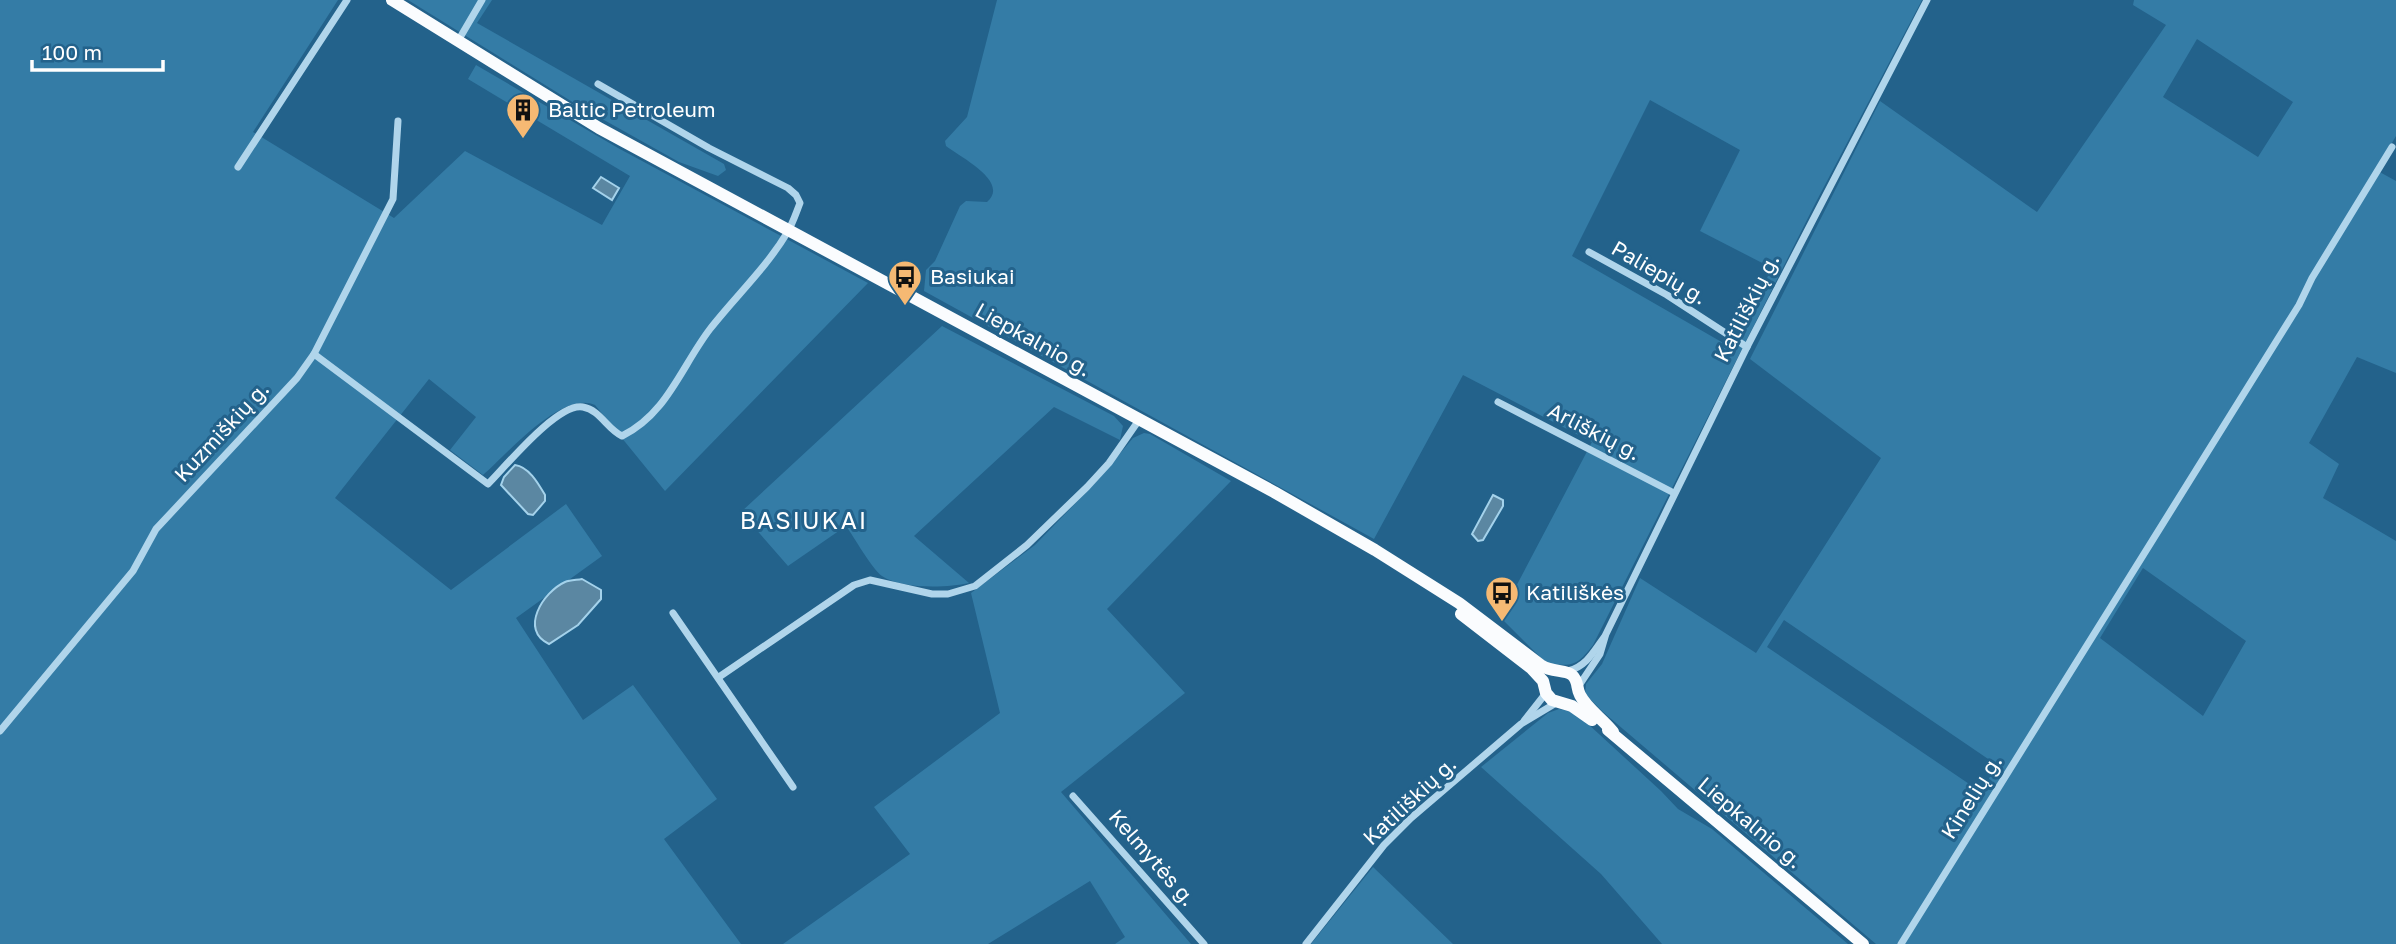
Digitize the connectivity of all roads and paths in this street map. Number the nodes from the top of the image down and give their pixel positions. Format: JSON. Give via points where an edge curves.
{"nodes":[{"id":1,"x":347,"y":0,"type":"edge"},
{"id":2,"x":392,"y":0,"type":"edge"},
{"id":3,"x":482,"y":0,"type":"edge"},
{"id":4,"x":1927,"y":0,"type":"edge"},
{"id":5,"x":458,"y":41,"type":"junction"},
{"id":6,"x":598,"y":84,"type":"dead end"},
{"id":7,"x":398,"y":121,"type":"dead end"},
{"id":8,"x":2392,"y":146,"type":"dead end"},
{"id":9,"x":238,"y":167,"type":"dead end"},
{"id":10,"x":789,"y":231,"type":"junction"},
{"id":11,"x":1589,"y":252,"type":"dead end"},
{"id":12,"x":1747,"y":347,"type":"junction"},
{"id":13,"x":314,"y":354,"type":"junction"},
{"id":14,"x":1498,"y":402,"type":"dead end"},
{"id":15,"x":1139,"y":420,"type":"junction"},
{"id":16,"x":1674,"y":493,"type":"junction"},
{"id":17,"x":1436,"y":590,"type":"junction"},
{"id":18,"x":673,"y":613,"type":"dead end"},
{"id":19,"x":1605,"y":636,"type":"junction"},
{"id":20,"x":1560,"y":672,"type":"junction"},
{"id":21,"x":719,"y":677,"type":"junction"},
{"id":22,"x":1578,"y":689,"type":"junction"},
{"id":23,"x":1553,"y":696,"type":"junction"},
{"id":24,"x":1521,"y":724,"type":"junction"},
{"id":25,"x":0,"y":731,"type":"edge"},
{"id":26,"x":1613,"y":732,"type":"junction"},
{"id":27,"x":793,"y":787,"type":"dead end"},
{"id":28,"x":1073,"y":796,"type":"dead end"},
{"id":29,"x":1204,"y":944,"type":"edge"},
{"id":30,"x":1306,"y":944,"type":"edge"},
{"id":31,"x":1863,"y":944,"type":"edge"},
{"id":32,"x":1901,"y":944,"type":"edge"}],
"edges":[{"from":1,"to":9,"type":"street"},
{"from":2,"to":5,"type":"highway","name":"Liepkalnio g."},
{"from":3,"to":5,"type":"street"},
{"from":4,"to":12,"type":"street","name":"Katiliškių g."},
{"from":5,"to":10,"type":"highway","name":"Liepkalnio g.","via":[[577,116]]},
{"from":6,"to":10,"type":"street","via":[[788,188],[800,203]]},
{"from":7,"to":13,"type":"street","name":"Kuzmiškių g.","via":[[393,199]]},
{"from":8,"to":32,"type":"street","name":"Kinelių g.","via":[[2295,313]]},
{"from":10,"to":13,"type":"street","via":[[697,346],[680,379],[653,413],[622,436],[594,411],[584,407],[566,410],[488,484]]},
{"from":10,"to":15,"type":"highway","name":"Liepkalnio g."},
{"from":11,"to":12,"type":"street","name":"Paliepių g."},
{"from":12,"to":16,"type":"street","name":"Katiliškių g."},
{"from":13,"to":25,"type":"street","name":"Kuzmiškių g.","via":[[156,529],[133,571]]},
{"from":14,"to":16,"type":"street","name":"Arliškių g."},
{"from":15,"to":17,"type":"highway","name":"Liepkalnio g.","via":[[1329,523]]},
{"from":15,"to":21,"type":"street","via":[[1087,487],[1027,545],[975,586],[932,594],[862,582]]},
{"from":16,"to":19,"type":"street","name":"Katiliškių g."},
{"from":17,"to":20,"type":"highway","name":"Liepkalnio g.","via":[[1542,666]]},
{"from":17,"to":23,"type":"highway","name":"Liepkalnio g.","via":[[1446,603],[1531,668]]},
{"from":18,"to":21,"type":"street"},
{"from":19,"to":20,"type":"street","name":"Katiliškių g.","via":[[1583,665]]},
{"from":19,"to":22,"type":"street","name":"Katiliškių g.","via":[[1601,654]]},
{"from":20,"to":22,"type":"highway","name":"Liepkalnio g.","via":[[1573,676]]},
{"from":20,"to":23,"type":"highway","via":[[1548,678]]},
{"from":21,"to":27,"type":"street"},
{"from":22,"to":23,"type":"highway","via":[[1573,699]]},
{"from":22,"to":26,"type":"highway","name":"Liepkalnio g."},
{"from":23,"to":24,"type":"street","name":"Katiliškių g."},
{"from":23,"to":24,"type":"street","name":"Katiliškių g."},
{"from":23,"to":26,"type":"highway","name":"Liepkalnio g."},
{"from":24,"to":30,"type":"street","name":"Katiliškių g.","via":[[1384,845]]},
{"from":26,"to":31,"type":"highway","name":"Liepkalnio g."},
{"from":28,"to":29,"type":"street","name":"Kelmytės g."}]}
